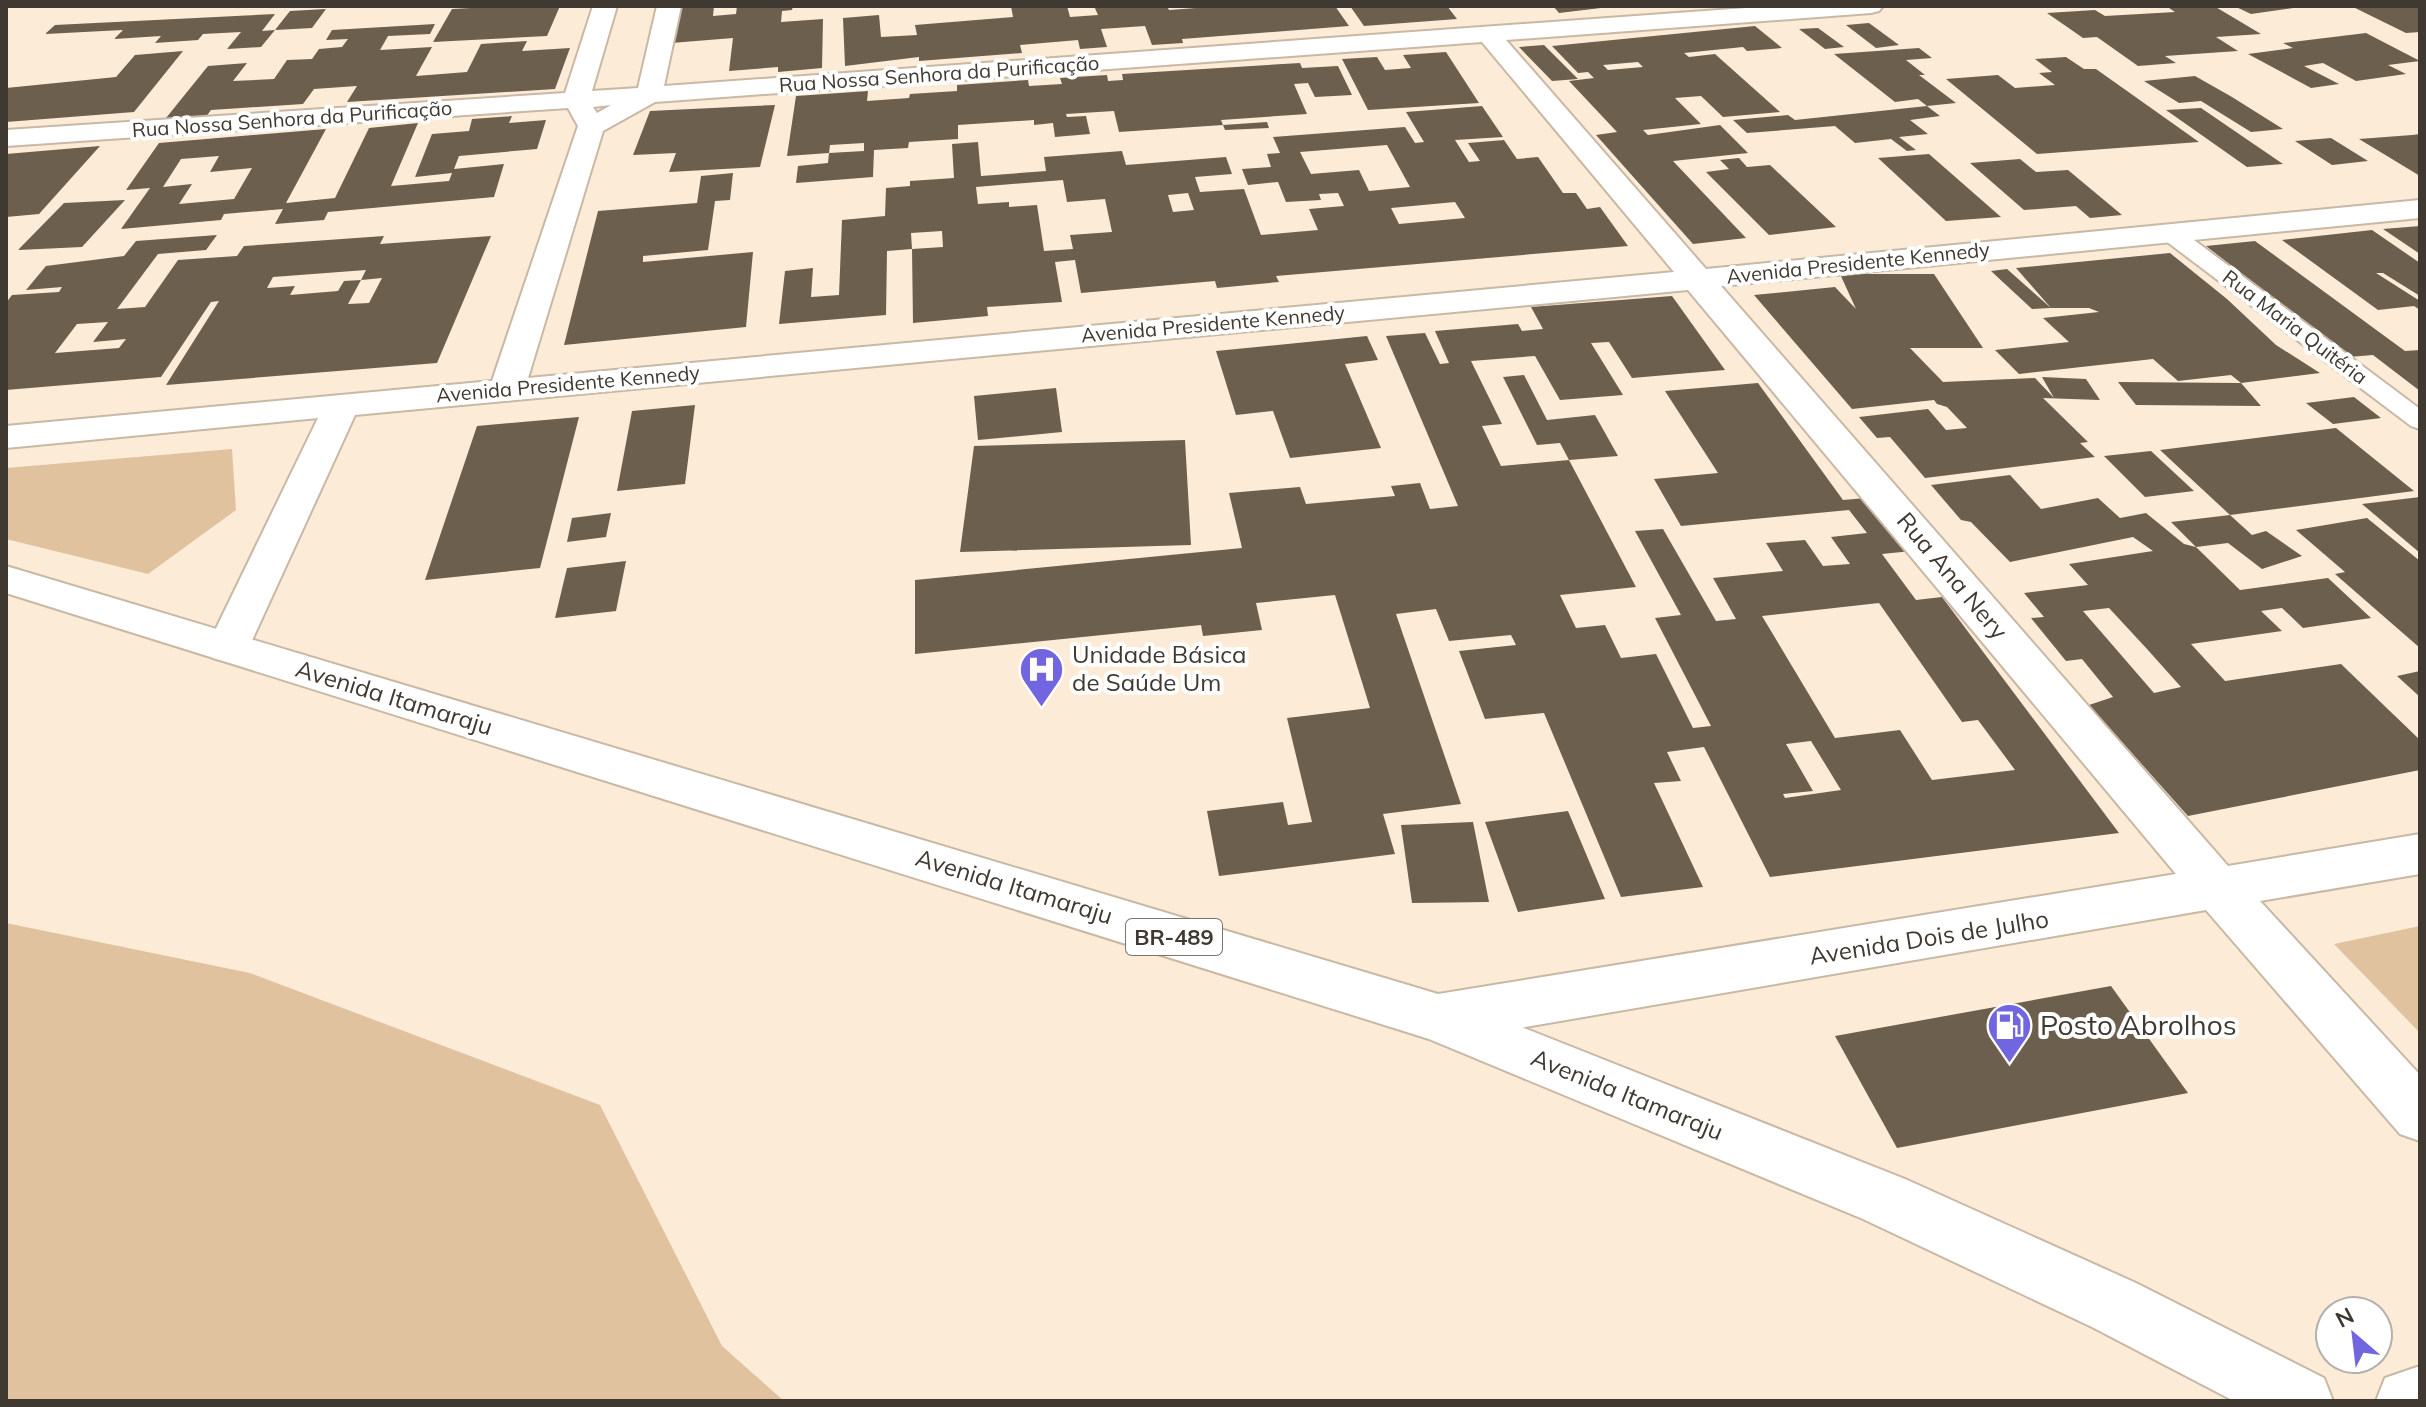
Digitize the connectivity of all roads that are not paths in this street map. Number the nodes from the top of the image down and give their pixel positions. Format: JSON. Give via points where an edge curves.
{"nodes":[{"id":1,"x":605,"y":6,"type":"edge"},
{"id":2,"x":669,"y":6,"type":"edge"},
{"id":3,"x":1521,"y":6,"type":"edge"},
{"id":4,"x":1871,"y":6,"type":"edge"},
{"id":5,"x":1539,"y":29,"type":"junction"},
{"id":6,"x":1488,"y":34,"type":"junction"},
{"id":7,"x":649,"y":95,"type":"junction"},
{"id":8,"x":576,"y":100,"type":"junction"},
{"id":9,"x":591,"y":127,"type":"junction"},
{"id":10,"x":6,"y":138,"type":"edge"},
{"id":11,"x":2420,"y":209,"type":"edge"},
{"id":12,"x":2170,"y":233,"type":"junction"},
{"id":13,"x":1700,"y":279,"type":"junction"},
{"id":14,"x":507,"y":389,"type":"junction"},
{"id":15,"x":342,"y":406,"type":"junction"},
{"id":16,"x":2420,"y":421,"type":"edge"},
{"id":17,"x":6,"y":437,"type":"edge"},
{"id":18,"x":6,"y":579,"type":"edge"},
{"id":19,"x":228,"y":647,"type":"junction"},
{"id":20,"x":2420,"y":854,"type":"edge"},
{"id":21,"x":2219,"y":890,"type":"junction"},
{"id":22,"x":1438,"y":1018,"type":"junction"},
{"id":23,"x":2420,"y":1115,"type":"edge"},
{"id":24,"x":2420,"y":1398,"type":"edge"},
{"id":25,"x":2301,"y":1401,"type":"edge"},
{"id":26,"x":2408,"y":1401,"type":"edge"}],
"edges":[{"from":1,"to":8,"type":"street"},
{"from":2,"to":7,"type":"street"},
{"from":3,"to":5,"type":"street"},
{"from":4,"to":5,"type":"street","name":"Rua Nossa Senhora da Purificação"},
{"from":5,"to":6,"type":"street","name":"Rua Nossa Senhora da Purificação"},
{"from":6,"to":7,"type":"street","name":"Rua Nossa Senhora da Purificação"},
{"from":6,"to":13,"type":"street","name":"Rua Ana Nery"},
{"from":7,"to":8,"type":"street","name":"Rua Nossa Senhora da Purificação"},
{"from":7,"to":9,"type":"street"},
{"from":8,"to":9,"type":"street"},
{"from":8,"to":10,"type":"street","name":"Rua Nossa Senhora da Purificação"},
{"from":9,"to":14,"type":"street"},
{"from":11,"to":12,"type":"street","name":"Avenida Presidente Kennedy"},
{"from":12,"to":13,"type":"street","name":"Avenida Presidente Kennedy"},
{"from":12,"to":16,"type":"lane","name":"Rua Maria Quitéria"},
{"from":13,"to":14,"type":"street","name":"Avenida Presidente Kennedy"},
{"from":13,"to":21,"type":"street","name":"Rua Ana Nery"},
{"from":14,"to":15,"type":"street","name":"Avenida Presidente Kennedy"},
{"from":15,"to":17,"type":"street","name":"Avenida Presidente Kennedy"},
{"from":15,"to":19,"type":"street"},
{"from":18,"to":19,"type":"street","name":"Avenida Itamaraju","number":"BR-489"},
{"from":19,"to":22,"type":"street","name":"Avenida Itamaraju","number":"BR-489"},
{"from":20,"to":21,"type":"street","name":"Avenida Dois de Julho"},
{"from":21,"to":22,"type":"street","name":"Avenida Dois de Julho"},
{"from":21,"to":23,"type":"street","name":"Rua Ana Nery"},
{"from":22,"to":25,"type":"street","name":"Avenida Itamaraju","number":"BR-489","via":[[1884,1199],[2114,1305]]},
{"from":24,"to":26,"type":"street"}]}
